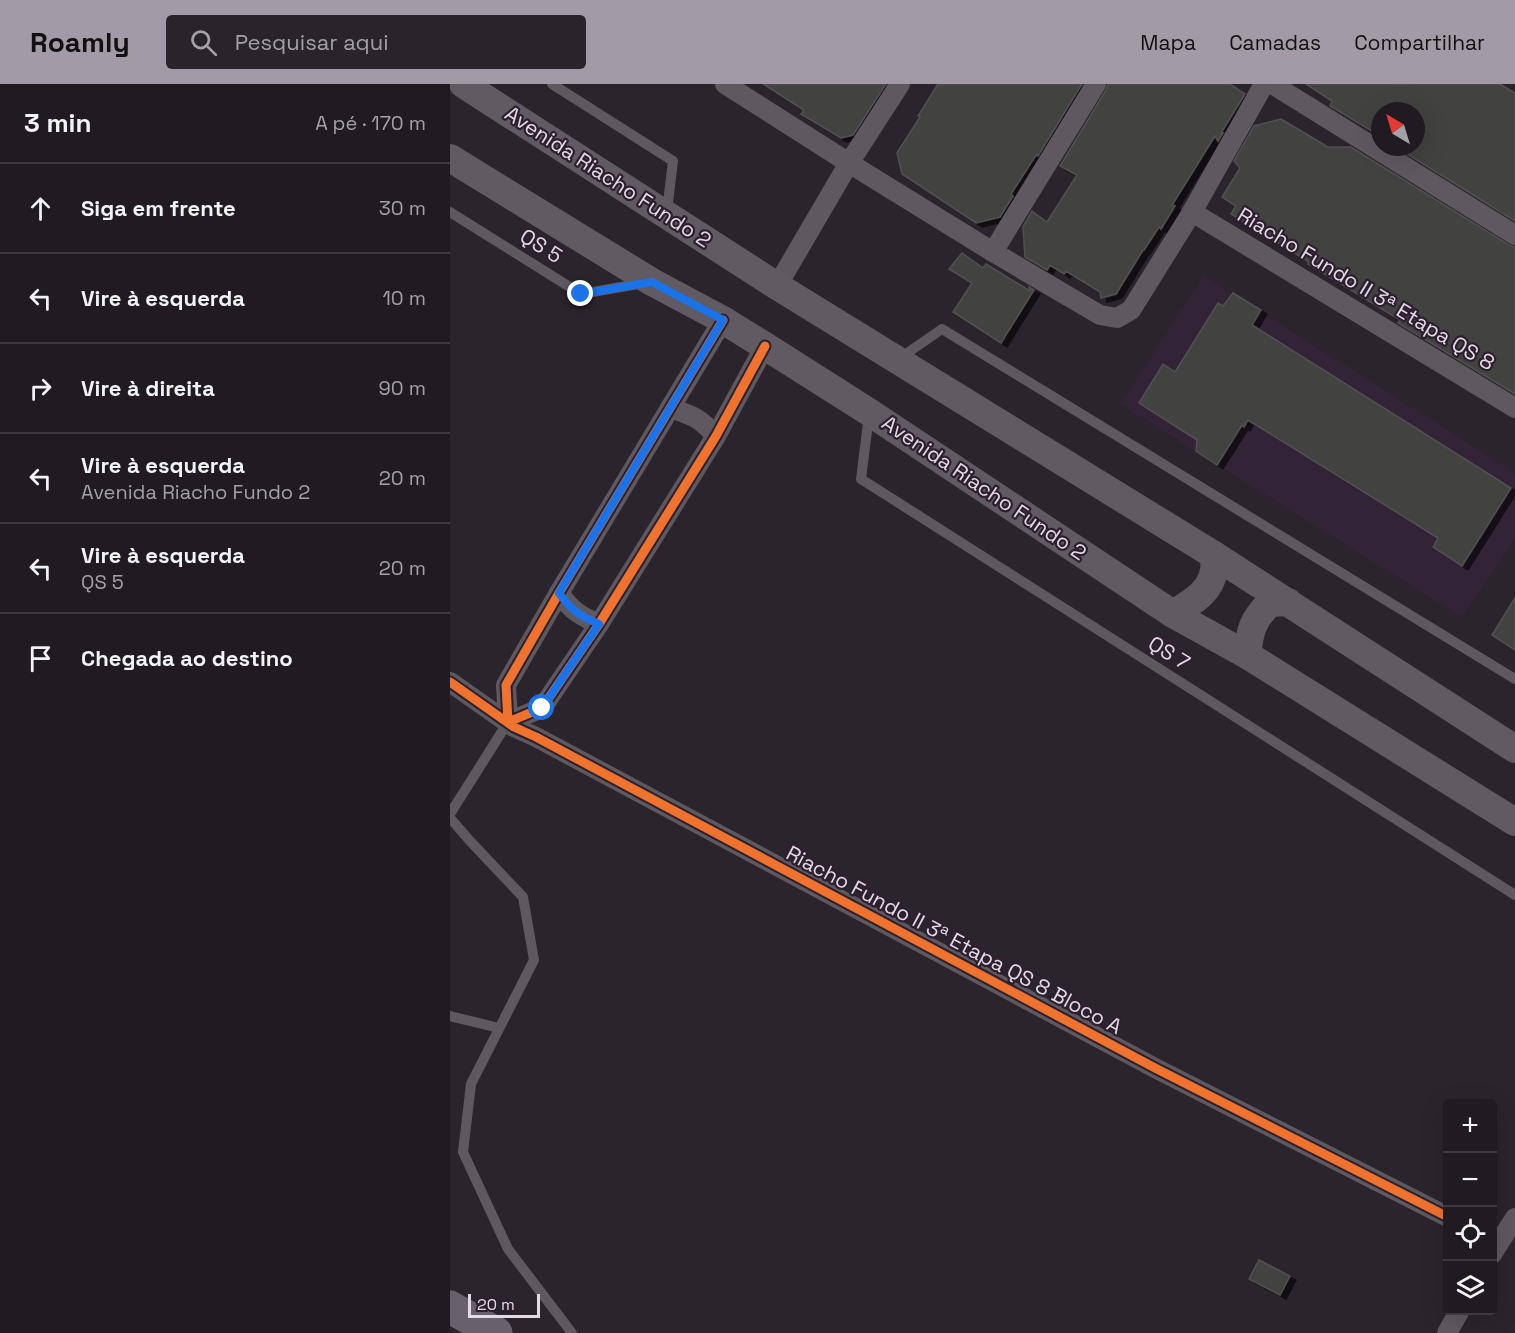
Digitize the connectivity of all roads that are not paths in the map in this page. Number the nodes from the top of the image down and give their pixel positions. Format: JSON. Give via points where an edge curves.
{"nodes":[{"id":1,"x":463,"y":84,"type":"edge"},
{"id":2,"x":552,"y":84,"type":"edge"},
{"id":3,"x":725,"y":84,"type":"edge"},
{"id":4,"x":900,"y":84,"type":"edge"},
{"id":5,"x":1096,"y":84,"type":"edge"},
{"id":6,"x":1264,"y":84,"type":"edge"},
{"id":7,"x":1272,"y":84,"type":"edge"},
{"id":8,"x":450,"y":158,"type":"edge"},
{"id":9,"x":849,"y":163,"type":"junction"},
{"id":10,"x":1192,"y":212,"type":"junction"},
{"id":11,"x":450,"y":213,"type":"edge"},
{"id":12,"x":667,"y":215,"type":"junction"},
{"id":13,"x":1515,"y":235,"type":"edge"},
{"id":14,"x":993,"y":252,"type":"junction"},
{"id":15,"x":652,"y":282,"type":"junction"},
{"id":16,"x":777,"y":286,"type":"junction"},
{"id":17,"x":723,"y":320,"type":"junction"},
{"id":18,"x":765,"y":346,"type":"junction"},
{"id":19,"x":896,"y":361,"type":"junction"},
{"id":20,"x":670,"y":408,"type":"junction"},
{"id":21,"x":1515,"y":408,"type":"edge"},
{"id":22,"x":869,"y":412,"type":"junction"},
{"id":23,"x":716,"y":436,"type":"junction"},
{"id":24,"x":1214,"y":555,"type":"junction"},
{"id":25,"x":559,"y":593,"type":"junction"},
{"id":26,"x":1288,"y":602,"type":"junction"},
{"id":27,"x":1173,"y":614,"type":"junction"},
{"id":28,"x":599,"y":624,"type":"junction"},
{"id":29,"x":1247,"y":655,"type":"junction"},
{"id":30,"x":1515,"y":679,"type":"edge"},
{"id":31,"x":450,"y":682,"type":"edge"},
{"id":32,"x":508,"y":722,"type":"junction"},
{"id":33,"x":1515,"y":749,"type":"edge"},
{"id":34,"x":450,"y":816,"type":"edge"},
{"id":35,"x":1515,"y":822,"type":"edge"},
{"id":36,"x":1515,"y":895,"type":"edge"},
{"id":37,"x":450,"y":1016,"type":"edge"},
{"id":38,"x":499,"y":1028,"type":"junction"},
{"id":39,"x":1443,"y":1215,"type":"edge"},
{"id":40,"x":1515,"y":1218,"type":"edge"},
{"id":41,"x":1497,"y":1242,"type":"edge"},
{"id":42,"x":450,"y":1307,"type":"edge"},
{"id":43,"x":1458,"y":1315,"type":"edge"},
{"id":44,"x":496,"y":1333,"type":"edge"},
{"id":45,"x":572,"y":1333,"type":"edge"},
{"id":46,"x":1447,"y":1333,"type":"edge"}],
"edges":[{"from":1,"to":12,"type":"main road","name":"Avenida Riacho Fundo 2"},
{"from":2,"to":12,"type":"lane","via":[[673,161]]},
{"from":3,"to":9,"type":"street"},
{"from":4,"to":9,"type":"street"},
{"from":5,"to":14,"type":"street"},
{"from":6,"to":10,"type":"street"},
{"from":7,"to":13,"type":"street"},
{"from":8,"to":15,"type":"main road","name":"Avenida Riacho Fundo 2"},
{"from":9,"to":14,"type":"street"},
{"from":9,"to":16,"type":"street"},
{"from":10,"to":14,"type":"street","via":[[1131,310],[1117,318],[1100,315]]},
{"from":10,"to":21,"type":"street","name":"Riacho Fundo II 3ª Etapa QS 8"},
{"from":11,"to":15,"type":"lane","name":"QS 5","via":[[581,294]]},
{"from":12,"to":16,"type":"main road","name":"Avenida Riacho Fundo 2"},
{"from":15,"to":17,"type":"main road","name":"Avenida Riacho Fundo 2"},
{"from":16,"to":19,"type":"main road","name":"Avenida Riacho Fundo 2"},
{"from":17,"to":18,"type":"main road","name":"Avenida Riacho Fundo 2"},
{"from":17,"to":20,"type":"street"},
{"from":18,"to":22,"type":"main road","name":"Avenida Riacho Fundo 2"},
{"from":18,"to":23,"type":"street"},
{"from":19,"to":24,"type":"main road","name":"Avenida Riacho Fundo 2"},
{"from":19,"to":30,"type":"lane","via":[[942,329]]},
{"from":20,"to":23,"type":"street","via":[[704,423]]},
{"from":20,"to":25,"type":"street"},
{"from":22,"to":27,"type":"main road","name":"Avenida Riacho Fundo 2"},
{"from":22,"to":36,"type":"lane","name":"QS 7","via":[[861,479]]},
{"from":23,"to":28,"type":"street"},
{"from":24,"to":26,"type":"main road","name":"Avenida Riacho Fundo 2"},
{"from":24,"to":27,"type":"main road","via":[[1208,586],[1194,602]]},
{"from":25,"to":28,"type":"street","via":[[568,606]]},
{"from":25,"to":32,"type":"street","via":[[506,685]]},
{"from":26,"to":29,"type":"main road","via":[[1270,603],[1260,612],[1251,629]]},
{"from":26,"to":33,"type":"main road","name":"Avenida Riacho Fundo 2"},
{"from":27,"to":29,"type":"main road","name":"Avenida Riacho Fundo 2"},
{"from":28,"to":32,"type":"street","via":[[542,708]]},
{"from":29,"to":35,"type":"main road","name":"Avenida Riacho Fundo 2"},
{"from":31,"to":32,"type":"street","name":"Riacho Fundo II 3ª Etapa QS 8 Bloco A"},
{"from":32,"to":34,"type":"lane"},
{"from":32,"to":39,"type":"street","name":"Riacho Fundo II 3ª Etapa QS 8 Bloco A","via":[[1155,1068]]},
{"from":34,"to":38,"type":"lane","via":[[523,897],[534,960]]},
{"from":37,"to":38,"type":"lane"},
{"from":38,"to":45,"type":"lane","via":[[471,1084],[462,1152],[508,1249]]},
{"from":40,"to":41,"type":"street"},
{"from":42,"to":44,"type":"highway"},
{"from":43,"to":46,"type":"street"}]}
